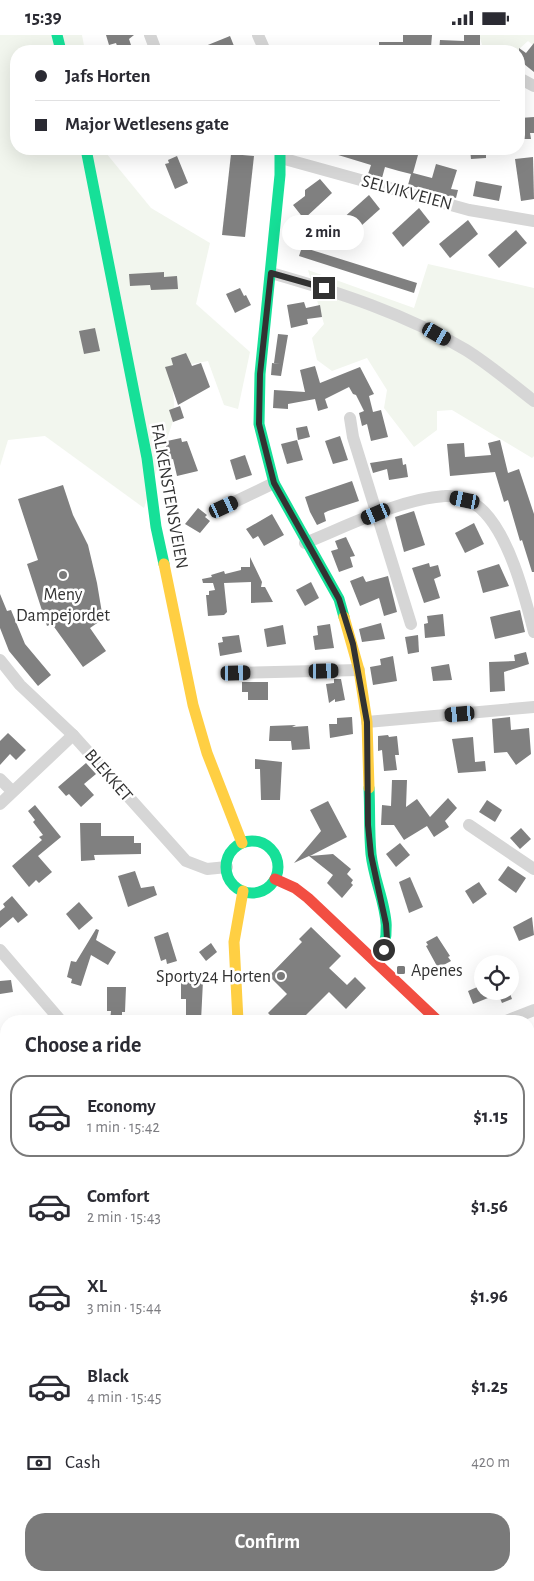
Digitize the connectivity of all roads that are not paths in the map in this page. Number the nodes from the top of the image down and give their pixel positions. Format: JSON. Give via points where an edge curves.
{"nodes":[{"id":1,"x":87,"y":155,"type":"edge"},
{"id":2,"x":280,"y":155,"type":"edge"},
{"id":3,"x":287,"y":155,"type":"edge"},
{"id":4,"x":534,"y":221,"type":"edge"},
{"id":5,"x":271,"y":273,"type":"junction"},
{"id":6,"x":534,"y":401,"type":"edge"},
{"id":7,"x":350,"y":418,"type":"dead end"},
{"id":8,"x":274,"y":483,"type":"junction"},
{"id":9,"x":224,"y":507,"type":"dead end"},
{"id":10,"x":376,"y":514,"type":"junction"},
{"id":11,"x":305,"y":543,"type":"junction"},
{"id":12,"x":411,"y":624,"type":"dead end"},
{"id":13,"x":534,"y":632,"type":"edge"},
{"id":14,"x":0,"y":660,"type":"edge"},
{"id":15,"x":359,"y":671,"type":"junction"},
{"id":16,"x":236,"y":673,"type":"dead end"},
{"id":17,"x":534,"y":707,"type":"edge"},
{"id":18,"x":367,"y":722,"type":"junction"},
{"id":19,"x":73,"y":735,"type":"junction"},
{"id":20,"x":0,"y":779,"type":"edge"},
{"id":21,"x":12,"y":791,"type":"junction"},
{"id":22,"x":0,"y":803,"type":"edge"},
{"id":23,"x":469,"y":825,"type":"dead end"},
{"id":24,"x":242,"y":843,"type":"junction"},
{"id":25,"x":226,"y":867,"type":"junction"},
{"id":26,"x":534,"y":869,"type":"edge"},
{"id":27,"x":275,"y":879,"type":"junction"},
{"id":28,"x":243,"y":891,"type":"junction"},
{"id":29,"x":0,"y":949,"type":"edge"},
{"id":30,"x":376,"y":962,"type":"junction"},
{"id":31,"x":534,"y":1010,"type":"edge"},
{"id":32,"x":56,"y":1015,"type":"edge"},
{"id":33,"x":238,"y":1015,"type":"edge"},
{"id":34,"x":432,"y":1015,"type":"edge"},
{"id":35,"x":521,"y":1015,"type":"edge"}],
"edges":[{"from":1,"to":24,"type":"main road","name":"FALKENSTENSVEIEN","via":[[146,458],[156,527],[193,705],[207,753]]},
{"from":2,"to":5,"type":"main road"},
{"from":3,"to":4,"type":"street","name":"SELVIKVEIEN","via":[[469,209]]},
{"from":5,"to":6,"type":"street","via":[[368,304],[437,334],[468,351]]},
{"from":5,"to":8,"type":"main road","via":[[260,374],[259,424]]},
{"from":7,"to":10,"type":"street"},
{"from":8,"to":9,"type":"street"},
{"from":8,"to":11,"type":"main road"},
{"from":10,"to":11,"type":"street"},
{"from":10,"to":12,"type":"street","via":[[393,559]]},
{"from":10,"to":13,"type":"street","via":[[447,496],[465,500],[481,509],[513,560]]},
{"from":11,"to":15,"type":"main road","via":[[339,599]]},
{"from":14,"to":19,"type":"street","name":"BLEKKET","via":[[20,685]]},
{"from":15,"to":16,"type":"street"},
{"from":15,"to":18,"type":"main road"},
{"from":17,"to":18,"type":"street"},
{"from":18,"to":30,"type":"main road","via":[[371,855],[387,939]]},
{"from":19,"to":21,"type":"street"},
{"from":19,"to":25,"type":"street","name":"BLEKKET","via":[[186,861],[207,869]]},
{"from":20,"to":21,"type":"street"},
{"from":21,"to":22,"type":"street"},
{"from":23,"to":26,"type":"street"},
{"from":24,"to":25,"type":"main road","via":[[231,853]]},
{"from":24,"to":27,"type":"main road","via":[[258,842],[271,849],[278,864]]},
{"from":25,"to":28,"type":"main road","via":[[235,886]]},
{"from":27,"to":28,"type":"main road","via":[[265,889],[251,893]]},
{"from":27,"to":30,"type":"main road","via":[[308,898]]},
{"from":28,"to":33,"type":"main road","via":[[234,942]]},
{"from":29,"to":32,"type":"street"},
{"from":30,"to":34,"type":"main road"},
{"from":31,"to":35,"type":"street"}]}
